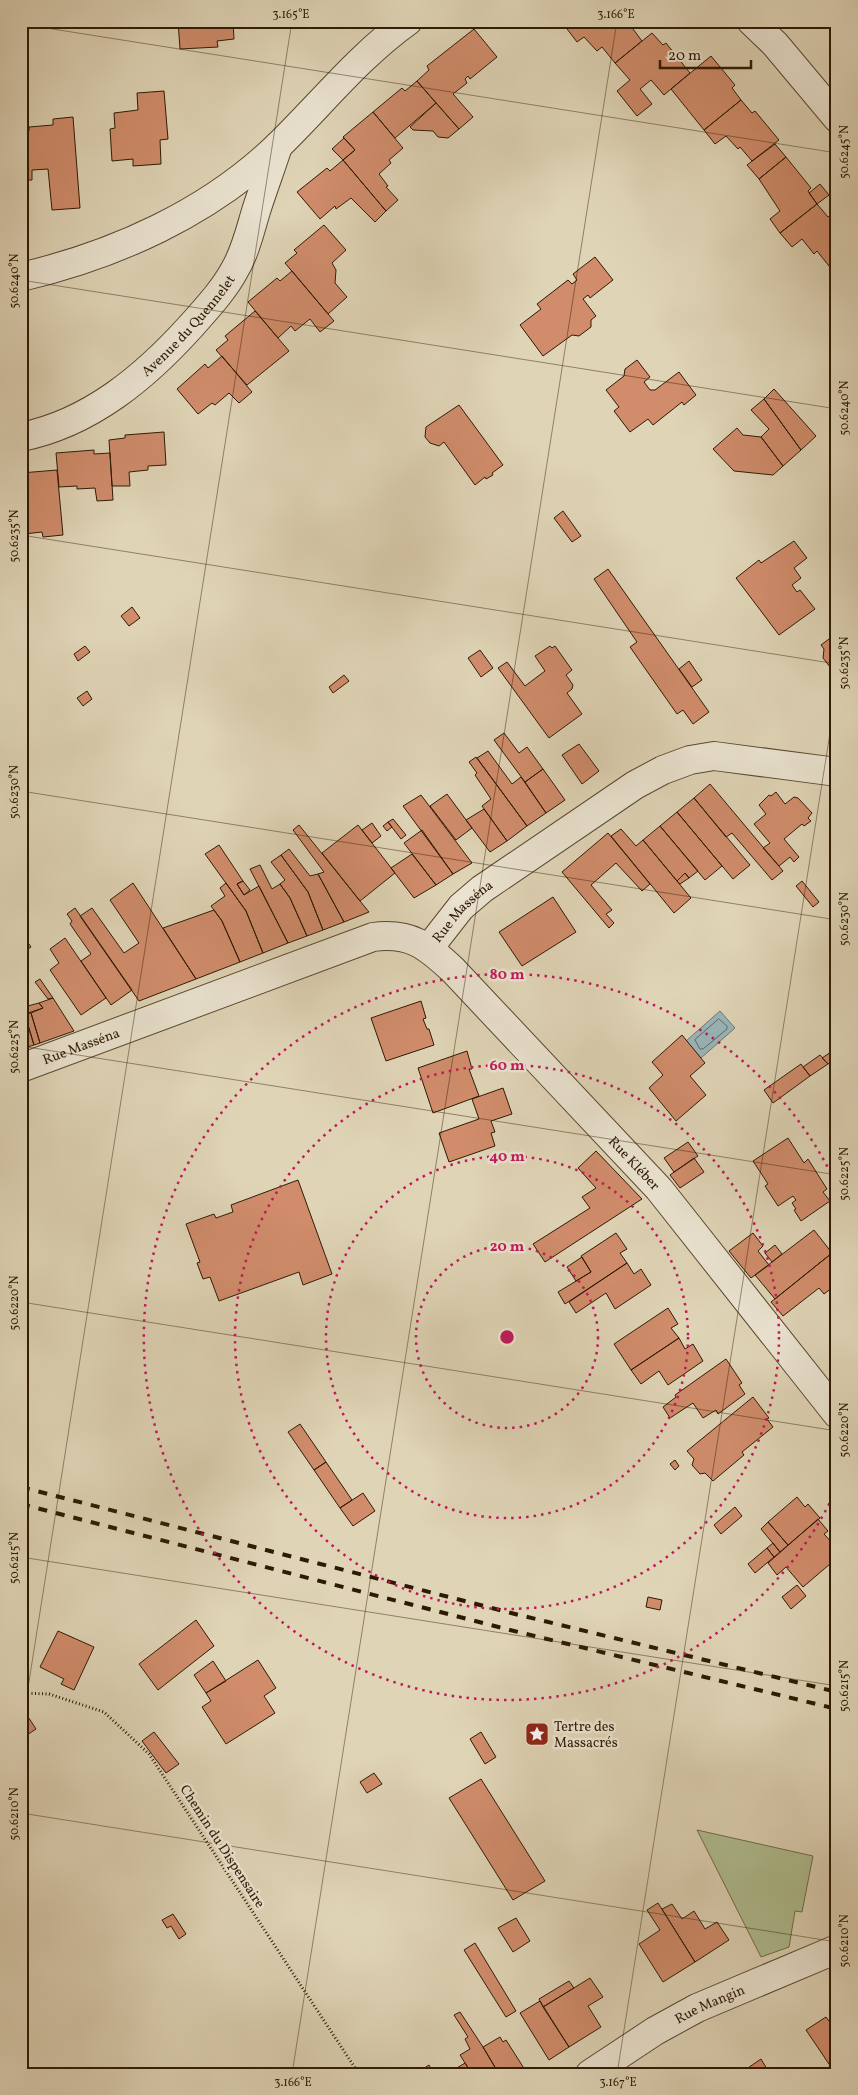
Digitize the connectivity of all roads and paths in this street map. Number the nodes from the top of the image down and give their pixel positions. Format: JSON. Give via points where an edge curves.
{"nodes":[{"id":1,"x":408,"y":21,"type":"edge"},
{"id":2,"x":751,"y":21,"type":"edge"},
{"id":3,"x":837,"y":118,"type":"edge"},
{"id":4,"x":278,"y":146,"type":"junction"},
{"id":5,"x":21,"y":277,"type":"edge"},
{"id":6,"x":21,"y":437,"type":"edge"},
{"id":7,"x":837,"y":772,"type":"edge"},
{"id":8,"x":429,"y":948,"type":"junction"},
{"id":9,"x":21,"y":1068,"type":"edge"},
{"id":10,"x":832,"y":1398,"type":"edge"},
{"id":11,"x":21,"y":1693,"type":"edge"},
{"id":12,"x":837,"y":1949,"type":"edge"},
{"id":13,"x":359,"y":2074,"type":"edge"},
{"id":14,"x":590,"y":2074,"type":"edge"}],
"edges":[{"from":1,"to":4,"type":"street","name":"Avenue du Quennelet","via":[[366,55]]},
{"from":2,"to":3,"type":"street","via":[[775,44]]},
{"from":4,"to":5,"type":"street","name":"Avenue du Quennelet","via":[[207,200],[154,232],[95,255]]},
{"from":4,"to":6,"type":"street","name":"Avenue du Quennelet","via":[[244,250],[212,303],[167,353],[125,390],[92,410],[37,434]]},
{"from":7,"to":8,"type":"street","name":"Rue Masséna","via":[[714,756],[663,770],[482,889],[462,907]]},
{"from":8,"to":9,"type":"street","name":"Rue Masséna","via":[[410,938],[374,937]]},
{"from":8,"to":10,"type":"street","name":"Rue Kléber","via":[[659,1189]]},
{"from":11,"to":13,"type":"path","name":"Chemin du Dispensaire","via":[[49,1694],[104,1712],[148,1754]]},
{"from":12,"to":14,"type":"street","name":"Rue Mangin","via":[[697,2008]]}]}
